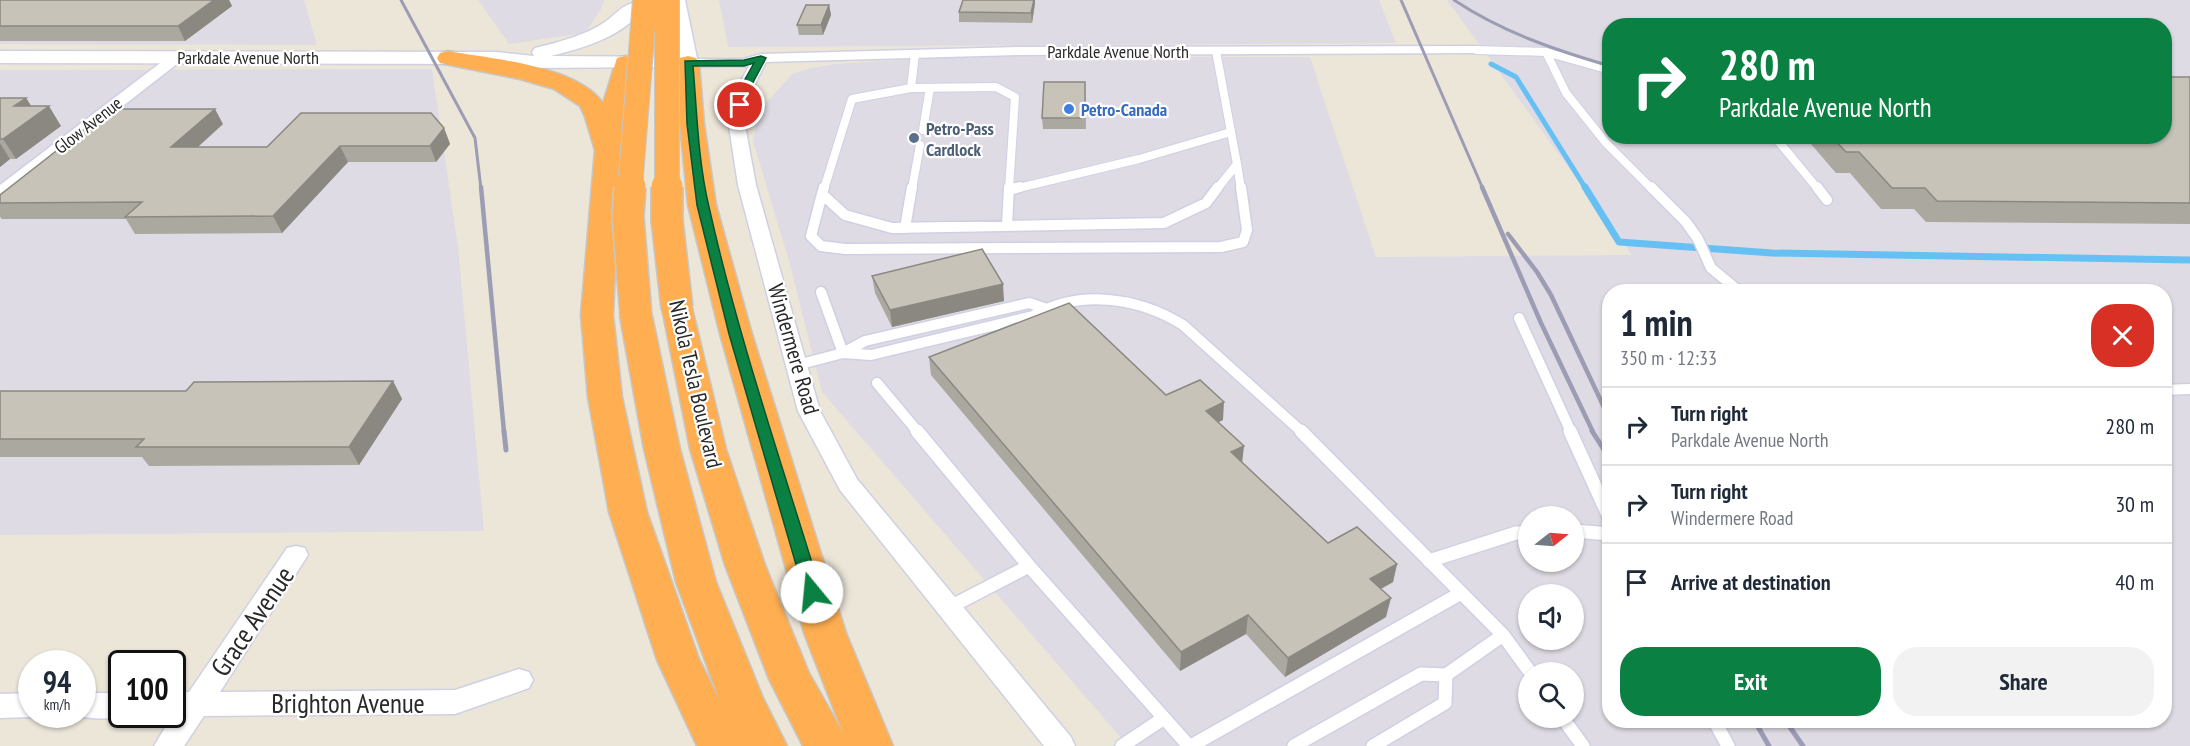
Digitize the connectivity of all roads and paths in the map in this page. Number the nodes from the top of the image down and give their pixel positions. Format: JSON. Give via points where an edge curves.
{"nodes":[{"id":1,"x":667,"y":0,"type":"edge"},
{"id":2,"x":676,"y":0,"type":"edge"},
{"id":3,"x":641,"y":2,"type":"edge"},
{"id":4,"x":1476,"y":50,"type":"joint"},
{"id":5,"x":1216,"y":51,"type":"junction"},
{"id":6,"x":542,"y":52,"type":"junction"},
{"id":7,"x":1546,"y":52,"type":"junction"},
{"id":8,"x":915,"y":54,"type":"junction"},
{"id":9,"x":0,"y":57,"type":"edge"},
{"id":10,"x":177,"y":57,"type":"junction"},
{"id":11,"x":626,"y":57,"type":"junction"},
{"id":12,"x":656,"y":57,"type":"junction"},
{"id":13,"x":448,"y":58,"type":"junction"},
{"id":14,"x":497,"y":58,"type":"junction"},
{"id":15,"x":688,"y":58,"type":"junction"},
{"id":16,"x":761,"y":58,"type":"junction"},
{"id":17,"x":1602,"y":68,"type":"edge"},
{"id":18,"x":911,"y":88,"type":"junction"},
{"id":19,"x":930,"y":88,"type":"junction"},
{"id":20,"x":692,"y":124,"type":"junction"},
{"id":21,"x":923,"y":129,"type":"dead end"},
{"id":22,"x":1231,"y":132,"type":"junction"},
{"id":23,"x":1602,"y":138,"type":"edge"},
{"id":24,"x":1607,"y":144,"type":"edge"},
{"id":25,"x":1778,"y":144,"type":"edge"},
{"id":26,"x":920,"y":146,"type":"dead end"},
{"id":27,"x":607,"y":154,"type":"junction"},
{"id":28,"x":1237,"y":164,"type":"junction"},
{"id":29,"x":1009,"y":190,"type":"junction"},
{"id":30,"x":0,"y":193,"type":"edge"},
{"id":31,"x":822,"y":194,"type":"junction"},
{"id":32,"x":1827,"y":200,"type":"dead end"},
{"id":33,"x":1007,"y":226,"type":"junction"},
{"id":34,"x":905,"y":228,"type":"junction"},
{"id":35,"x":1730,"y":284,"type":"edge"},
{"id":36,"x":821,"y":292,"type":"dead end"},
{"id":37,"x":1519,"y":318,"type":"dead end"},
{"id":38,"x":843,"y":353,"type":"junction"},
{"id":39,"x":797,"y":365,"type":"junction"},
{"id":40,"x":877,"y":382,"type":"dead end"},
{"id":41,"x":2190,"y":389,"type":"edge"},
{"id":42,"x":2172,"y":390,"type":"edge"},
{"id":43,"x":1602,"y":501,"type":"edge"},
{"id":44,"x":1584,"y":532,"type":"edge"},
{"id":45,"x":1518,"y":533,"type":"edge"},
{"id":46,"x":1602,"y":533,"type":"edge"},
{"id":47,"x":296,"y":555,"type":"dead end"},
{"id":48,"x":1430,"y":561,"type":"junction"},
{"id":49,"x":1029,"y":566,"type":"junction"},
{"id":50,"x":1461,"y":593,"type":"junction"},
{"id":51,"x":948,"y":608,"type":"junction"},
{"id":52,"x":1503,"y":635,"type":"junction"},
{"id":53,"x":1523,"y":662,"type":"edge"},
{"id":54,"x":1446,"y":675,"type":"junction"},
{"id":55,"x":519,"y":680,"type":"dead end"},
{"id":56,"x":186,"y":701,"type":"edge"},
{"id":57,"x":186,"y":704,"type":"edge"},
{"id":58,"x":18,"y":705,"type":"edge"},
{"id":59,"x":0,"y":706,"type":"edge"},
{"id":60,"x":1164,"y":718,"type":"junction"},
{"id":61,"x":175,"y":728,"type":"edge"},
{"id":62,"x":1570,"y":728,"type":"edge"},
{"id":63,"x":1718,"y":728,"type":"edge"},
{"id":64,"x":168,"y":746,"type":"edge"},
{"id":65,"x":720,"y":746,"type":"edge"},
{"id":66,"x":764,"y":746,"type":"edge"},
{"id":67,"x":826,"y":746,"type":"edge"},
{"id":68,"x":870,"y":746,"type":"edge"},
{"id":69,"x":1061,"y":746,"type":"edge"},
{"id":70,"x":1122,"y":746,"type":"edge"},
{"id":71,"x":1190,"y":746,"type":"edge"},
{"id":72,"x":1294,"y":746,"type":"edge"},
{"id":73,"x":1373,"y":746,"type":"edge"},
{"id":74,"x":1583,"y":746,"type":"edge"},
{"id":75,"x":1728,"y":746,"type":"edge"}],
"edges":[{"from":1,"to":67,"type":"highway","name":"Nikola Tesla Boulevard","bridge":true,"via":[[667,220],[677,308],[708,448],[745,565],[790,679]]},
{"from":2,"to":15,"type":"main road"},
{"from":3,"to":6,"type":"main road","via":[[608,31]]},
{"from":3,"to":11,"type":"main road"},
{"from":3,"to":12,"type":"main road"},
{"from":3,"to":66,"type":"highway","name":"Nikola Tesla Boulevard","bridge":true,"via":[[628,217],[636,316],[662,449],[696,582],[742,701]]},
{"from":4,"to":5,"type":"street","name":"Parkdale Avenue North"},
{"from":4,"to":7,"type":"lane"},
{"from":5,"to":8,"type":"street","name":"Parkdale Avenue North"},
{"from":5,"to":22,"type":"lane"},
{"from":6,"to":11,"type":"main road","name":"Parkdale Avenue North"},
{"from":6,"to":14,"type":"main road","name":"Parkdale Avenue North"},
{"from":7,"to":17,"type":"lane"},
{"from":7,"to":23,"type":"lane","via":[[1566,93]]},
{"from":8,"to":16,"type":"street","name":"Parkdale Avenue North"},
{"from":8,"to":18,"type":"lane"},
{"from":9,"to":10,"type":"main road","name":"Parkdale Avenue North"},
{"from":10,"to":13,"type":"main road","name":"Parkdale Avenue North"},
{"from":10,"to":30,"type":"street","name":"Glow Avenue"},
{"from":11,"to":12,"type":"highway","via":[[637,53]]},
{"from":11,"to":14,"type":"main road","name":"Parkdale Avenue North","via":[[517,62]]},
{"from":11,"to":27,"type":"highway"},
{"from":12,"to":15,"type":"main road","name":"Parkdale Avenue North"},
{"from":12,"to":20,"type":"highway"},
{"from":13,"to":14,"type":"main road","name":"Parkdale Avenue North"},
{"from":13,"to":27,"type":"highway","via":[[507,69],[572,88],[589,101],[600,124]]},
{"from":15,"to":16,"type":"street","name":"Parkdale Avenue North","via":[[744,63]]},
{"from":15,"to":20,"type":"highway"},
{"from":16,"to":39,"type":"street","name":"Windermere Road","via":[[744,90],[736,120],[747,185]]},
{"from":18,"to":19,"type":"lane"},
{"from":18,"to":31,"type":"lane","via":[[852,99]]},
{"from":19,"to":21,"type":"lane"},
{"from":19,"to":29,"type":"lane","via":[[996,87],[1015,97]]},
{"from":20,"to":68,"type":"highway","via":[[702,205],[736,334],[825,633]]},
{"from":22,"to":28,"type":"lane"},
{"from":22,"to":29,"type":"lane"},
{"from":24,"to":35,"type":"lane","via":[[1686,222],[1711,268]]},
{"from":25,"to":32,"type":"lane"},
{"from":26,"to":34,"type":"lane"},
{"from":27,"to":65,"type":"highway","via":[[597,315],[605,397],[628,512],[678,660]]},
{"from":28,"to":31,"type":"lane","via":[[1247,230],[1243,243],[1221,246],[844,249],[821,246],[811,236]]},
{"from":28,"to":33,"type":"lane","via":[[1206,203],[1164,223]]},
{"from":29,"to":33,"type":"lane"},
{"from":31,"to":34,"type":"lane","via":[[845,215]]},
{"from":33,"to":34,"type":"lane"},
{"from":36,"to":38,"type":"lane"},
{"from":37,"to":43,"type":"lane"},
{"from":38,"to":39,"type":"lane"},
{"from":38,"to":48,"type":"lane","via":[[865,341],[1029,303],[1044,308],[1072,301],[1112,299],[1144,308],[1177,321],[1280,410]]},
{"from":39,"to":51,"type":"street","name":"Windermere Road","via":[[809,411],[848,484]]},
{"from":40,"to":49,"type":"lane"},
{"from":41,"to":42,"type":"lane"},
{"from":44,"to":46,"type":"lane"},
{"from":45,"to":48,"type":"lane"},
{"from":47,"to":56,"type":"street","name":"Grace Avenue"},
{"from":48,"to":50,"type":"lane"},
{"from":49,"to":51,"type":"lane"},
{"from":49,"to":60,"type":"lane"},
{"from":50,"to":52,"type":"lane"},
{"from":50,"to":71,"type":"lane"},
{"from":51,"to":69,"type":"street","name":"Windermere Road"},
{"from":52,"to":53,"type":"lane"},
{"from":52,"to":54,"type":"lane"},
{"from":54,"to":72,"type":"lane","via":[[1420,674]]},
{"from":54,"to":73,"type":"lane","via":[[1445,703]]},
{"from":55,"to":57,"type":"street","name":"Brighton Avenue","via":[[455,702]]},
{"from":58,"to":59,"type":"street"},
{"from":60,"to":70,"type":"lane"},
{"from":60,"to":71,"type":"lane"},
{"from":61,"to":64,"type":"street","name":"Grace Avenue"},
{"from":62,"to":74,"type":"lane"},
{"from":63,"to":75,"type":"lane"}]}
